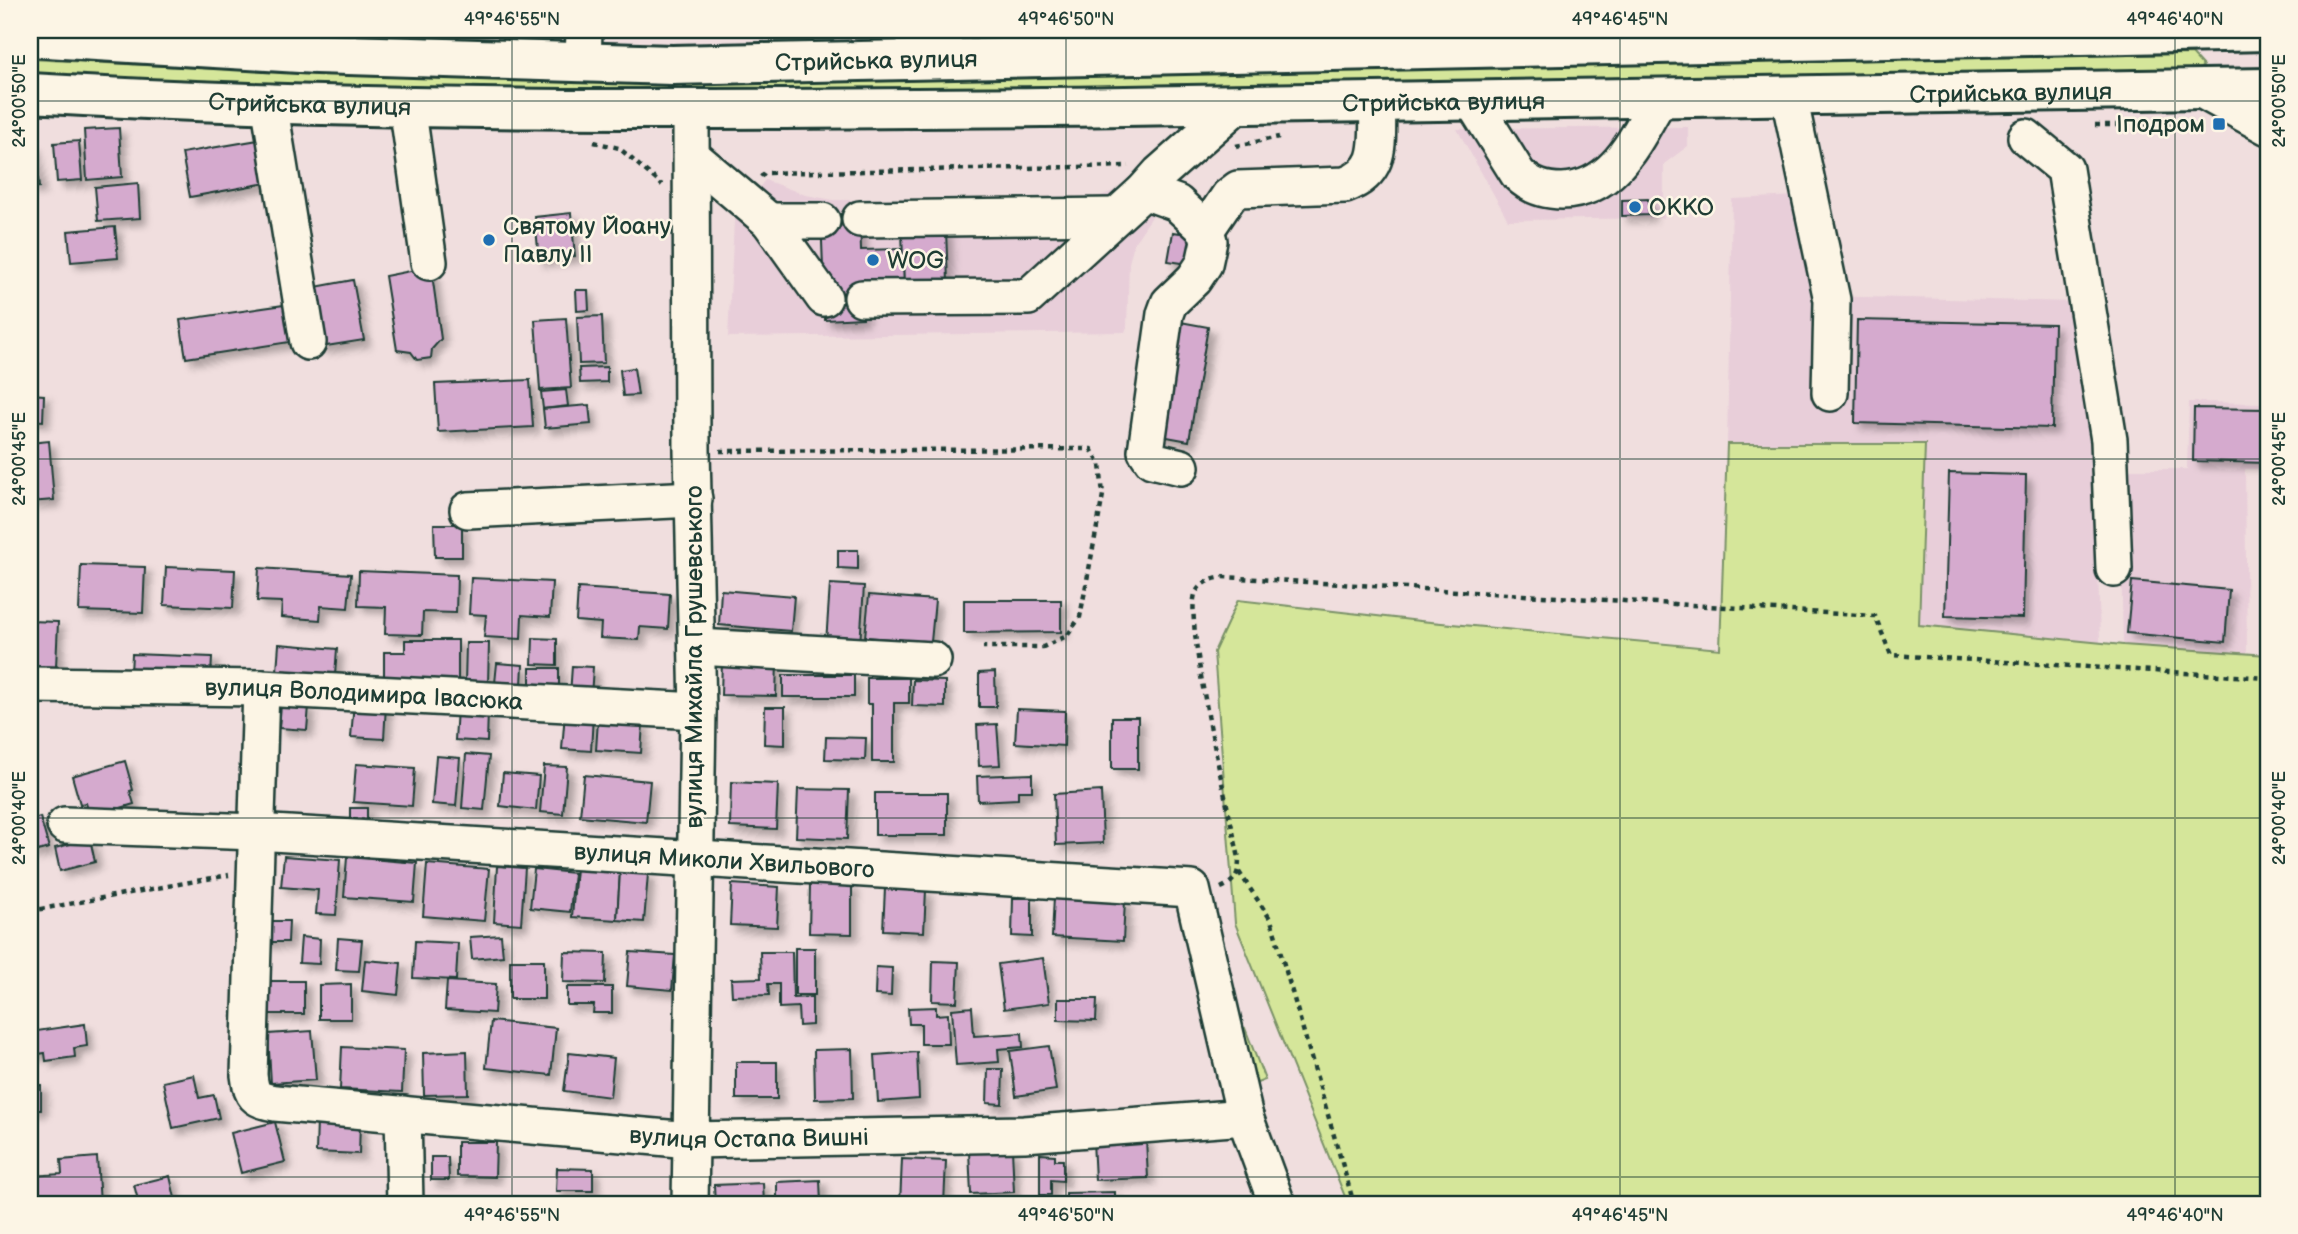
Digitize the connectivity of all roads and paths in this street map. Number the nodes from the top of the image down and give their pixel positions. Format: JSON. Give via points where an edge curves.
{"nodes":[{"id":1,"x":2268,"y":31,"type":"edge"},
{"id":2,"x":30,"y":37,"type":"edge"},
{"id":3,"x":584,"y":46,"type":"edge"},
{"id":4,"x":2199,"y":89,"type":"junction"},
{"id":5,"x":2268,"y":89,"type":"edge"},
{"id":6,"x":30,"y":93,"type":"edge"},
{"id":7,"x":1789,"y":97,"type":"junction"},
{"id":8,"x":1659,"y":99,"type":"junction"},
{"id":9,"x":269,"y":102,"type":"junction"},
{"id":10,"x":1473,"y":102,"type":"junction"},
{"id":11,"x":1377,"y":104,"type":"junction"},
{"id":12,"x":407,"y":105,"type":"junction"},
{"id":13,"x":1237,"y":105,"type":"junction"},
{"id":14,"x":691,"y":110,"type":"junction"},
{"id":15,"x":2082,"y":125,"type":"dead end"},
{"id":16,"x":2180,"y":125,"type":"dead end"},
{"id":17,"x":2268,"y":127,"type":"edge"},
{"id":18,"x":1284,"y":136,"type":"dead end"},
{"id":19,"x":2026,"y":137,"type":"dead end"},
{"id":20,"x":588,"y":140,"type":"dead end"},
{"id":21,"x":1233,"y":147,"type":"dead end"},
{"id":22,"x":692,"y":156,"type":"junction"},
{"id":23,"x":1152,"y":182,"type":"junction"},
{"id":24,"x":756,"y":211,"type":"junction"},
{"id":25,"x":692,"y":215,"type":"junction"},
{"id":26,"x":1115,"y":216,"type":"junction"},
{"id":27,"x":860,"y":219,"type":"dead end"},
{"id":28,"x":822,"y":221,"type":"dead end"},
{"id":29,"x":1206,"y":230,"type":"junction"},
{"id":30,"x":429,"y":262,"type":"dead end"},
{"id":31,"x":824,"y":298,"type":"dead end"},
{"id":32,"x":862,"y":298,"type":"dead end"},
{"id":33,"x":308,"y":342,"type":"dead end"},
{"id":34,"x":1830,"y":393,"type":"dead end"},
{"id":35,"x":692,"y":451,"type":"junction"},
{"id":36,"x":1181,"y":467,"type":"dead end"},
{"id":37,"x":694,"y":499,"type":"junction"},
{"id":38,"x":468,"y":510,"type":"dead end"},
{"id":39,"x":2114,"y":569,"type":"dead end"},
{"id":40,"x":983,"y":646,"type":"dead end"},
{"id":41,"x":697,"y":647,"type":"junction"},
{"id":42,"x":933,"y":660,"type":"dead end"},
{"id":43,"x":2268,"y":678,"type":"edge"},
{"id":44,"x":30,"y":685,"type":"edge"},
{"id":45,"x":261,"y":688,"type":"junction"},
{"id":46,"x":698,"y":711,"type":"junction"},
{"id":47,"x":65,"y":825,"type":"dead end"},
{"id":48,"x":256,"y":832,"type":"junction"},
{"id":49,"x":694,"y":858,"type":"junction"},
{"id":50,"x":254,"y":871,"type":"junction"},
{"id":51,"x":1239,"y":872,"type":"junction"},
{"id":52,"x":1192,"y":889,"type":"junction"},
{"id":53,"x":30,"y":911,"type":"edge"},
{"id":54,"x":403,"y":1114,"type":"junction"},
{"id":55,"x":1245,"y":1117,"type":"junction"},
{"id":56,"x":690,"y":1140,"type":"junction"},
{"id":57,"x":405,"y":1204,"type":"edge"},
{"id":58,"x":690,"y":1204,"type":"edge"},
{"id":59,"x":1278,"y":1204,"type":"edge"},
{"id":60,"x":1354,"y":1204,"type":"edge"}],
"edges":[{"from":1,"to":3,"type":"main road","name":"Стрийська вулиця","via":[[672,65]]},
{"from":2,"to":3,"type":"main road","name":"Стрийська вулиця","via":[[316,54]]},
{"from":4,"to":5,"type":"main road","name":"Стрийська вулиця"},
{"from":4,"to":7,"type":"main road","name":"Стрийська вулиця"},
{"from":4,"to":17,"type":"street"},
{"from":6,"to":9,"type":"main road","name":"Стрийська вулиця"},
{"from":7,"to":8,"type":"main road","name":"Стрийська вулиця"},
{"from":7,"to":34,"type":"street","via":[[1832,300]]},
{"from":8,"to":10,"type":"main road","name":"Стрийська вулиця"},
{"from":8,"to":10,"type":"street","via":[[1623,160],[1606,176],[1570,191],[1526,182]]},
{"from":9,"to":12,"type":"main road","name":"Стрийська вулиця"},
{"from":9,"to":33,"type":"street"},
{"from":10,"to":11,"type":"main road","name":"Стрийська вулиця"},
{"from":11,"to":13,"type":"main road","name":"Стрийська вулиця"},
{"from":11,"to":29,"type":"street","via":[[1376,158],[1359,180],[1345,185],[1238,189]]},
{"from":12,"to":14,"type":"main road","name":"Стрийська вулиця"},
{"from":12,"to":30,"type":"street"},
{"from":13,"to":14,"type":"main road","name":"Стрийська вулиця"},
{"from":13,"to":23,"type":"street"},
{"from":14,"to":22,"type":"street","name":"вулиця Михайла Грушевського"},
{"from":15,"to":16,"type":"path"},
{"from":18,"to":21,"type":"path"},
{"from":19,"to":39,"type":"street","via":[[2065,169],[2109,440]]},
{"from":20,"to":25,"type":"path","via":[[619,148]]},
{"from":22,"to":24,"type":"street"},
{"from":22,"to":25,"type":"street","name":"вулиця Михайла Грушевського"},
{"from":23,"to":24,"type":"path","via":[[1136,166],[764,173]]},
{"from":23,"to":26,"type":"street"},
{"from":23,"to":29,"type":"street"},
{"from":24,"to":28,"type":"street"},
{"from":24,"to":31,"type":"street"},
{"from":25,"to":35,"type":"street","name":"вулиця Михайла Грушевського"},
{"from":26,"to":27,"type":"street"},
{"from":26,"to":32,"type":"street","via":[[1028,297]]},
{"from":29,"to":36,"type":"street","via":[[1209,241],[1204,264],[1169,303],[1165,314],[1146,452],[1152,460]]},
{"from":35,"to":37,"type":"street","name":"вулиця Михайла Грушевського"},
{"from":35,"to":40,"type":"path","via":[[1091,449],[1100,464],[1102,495],[1080,617],[1068,636],[1043,647]]},
{"from":37,"to":38,"type":"street"},
{"from":37,"to":41,"type":"street","name":"вулиця Михайла Грушевського"},
{"from":41,"to":42,"type":"street"},
{"from":41,"to":46,"type":"street","name":"вулиця Михайла Грушевського"},
{"from":43,"to":51,"type":"path","via":[[1892,655],[1875,616],[1223,577],[1203,583],[1196,591],[1194,624]]},
{"from":44,"to":45,"type":"street","name":"вулиця Володимира Івасюка"},
{"from":45,"to":46,"type":"street","name":"вулиця Володимира Івасюка"},
{"from":45,"to":48,"type":"street"},
{"from":46,"to":49,"type":"street","name":"вулиця Михайла Грушевського"},
{"from":47,"to":48,"type":"street","name":"вулиця Миколи Хвильового"},
{"from":48,"to":49,"type":"street","name":"вулиця Миколи Хвильового"},
{"from":48,"to":50,"type":"street"},
{"from":49,"to":52,"type":"street","name":"вулиця Миколи Хвильового"},
{"from":49,"to":56,"type":"street","name":"вулиця Михайла Грушевського"},
{"from":50,"to":53,"type":"path"},
{"from":50,"to":54,"type":"street","name":"вулиця Остапа Вишні","via":[[251,1093],[275,1103]]},
{"from":51,"to":52,"type":"path","via":[[1233,882],[1218,889]]},
{"from":51,"to":60,"type":"path","via":[[1271,920]]},
{"from":52,"to":55,"type":"street"},
{"from":54,"to":56,"type":"street","name":"вулиця Остапа Вишні"},
{"from":54,"to":57,"type":"street"},
{"from":55,"to":56,"type":"street","name":"вулиця Остапа Вишні","via":[[1024,1134]]},
{"from":55,"to":59,"type":"street"},
{"from":56,"to":58,"type":"street","name":"вулиця Михайла Грушевського"}]}
